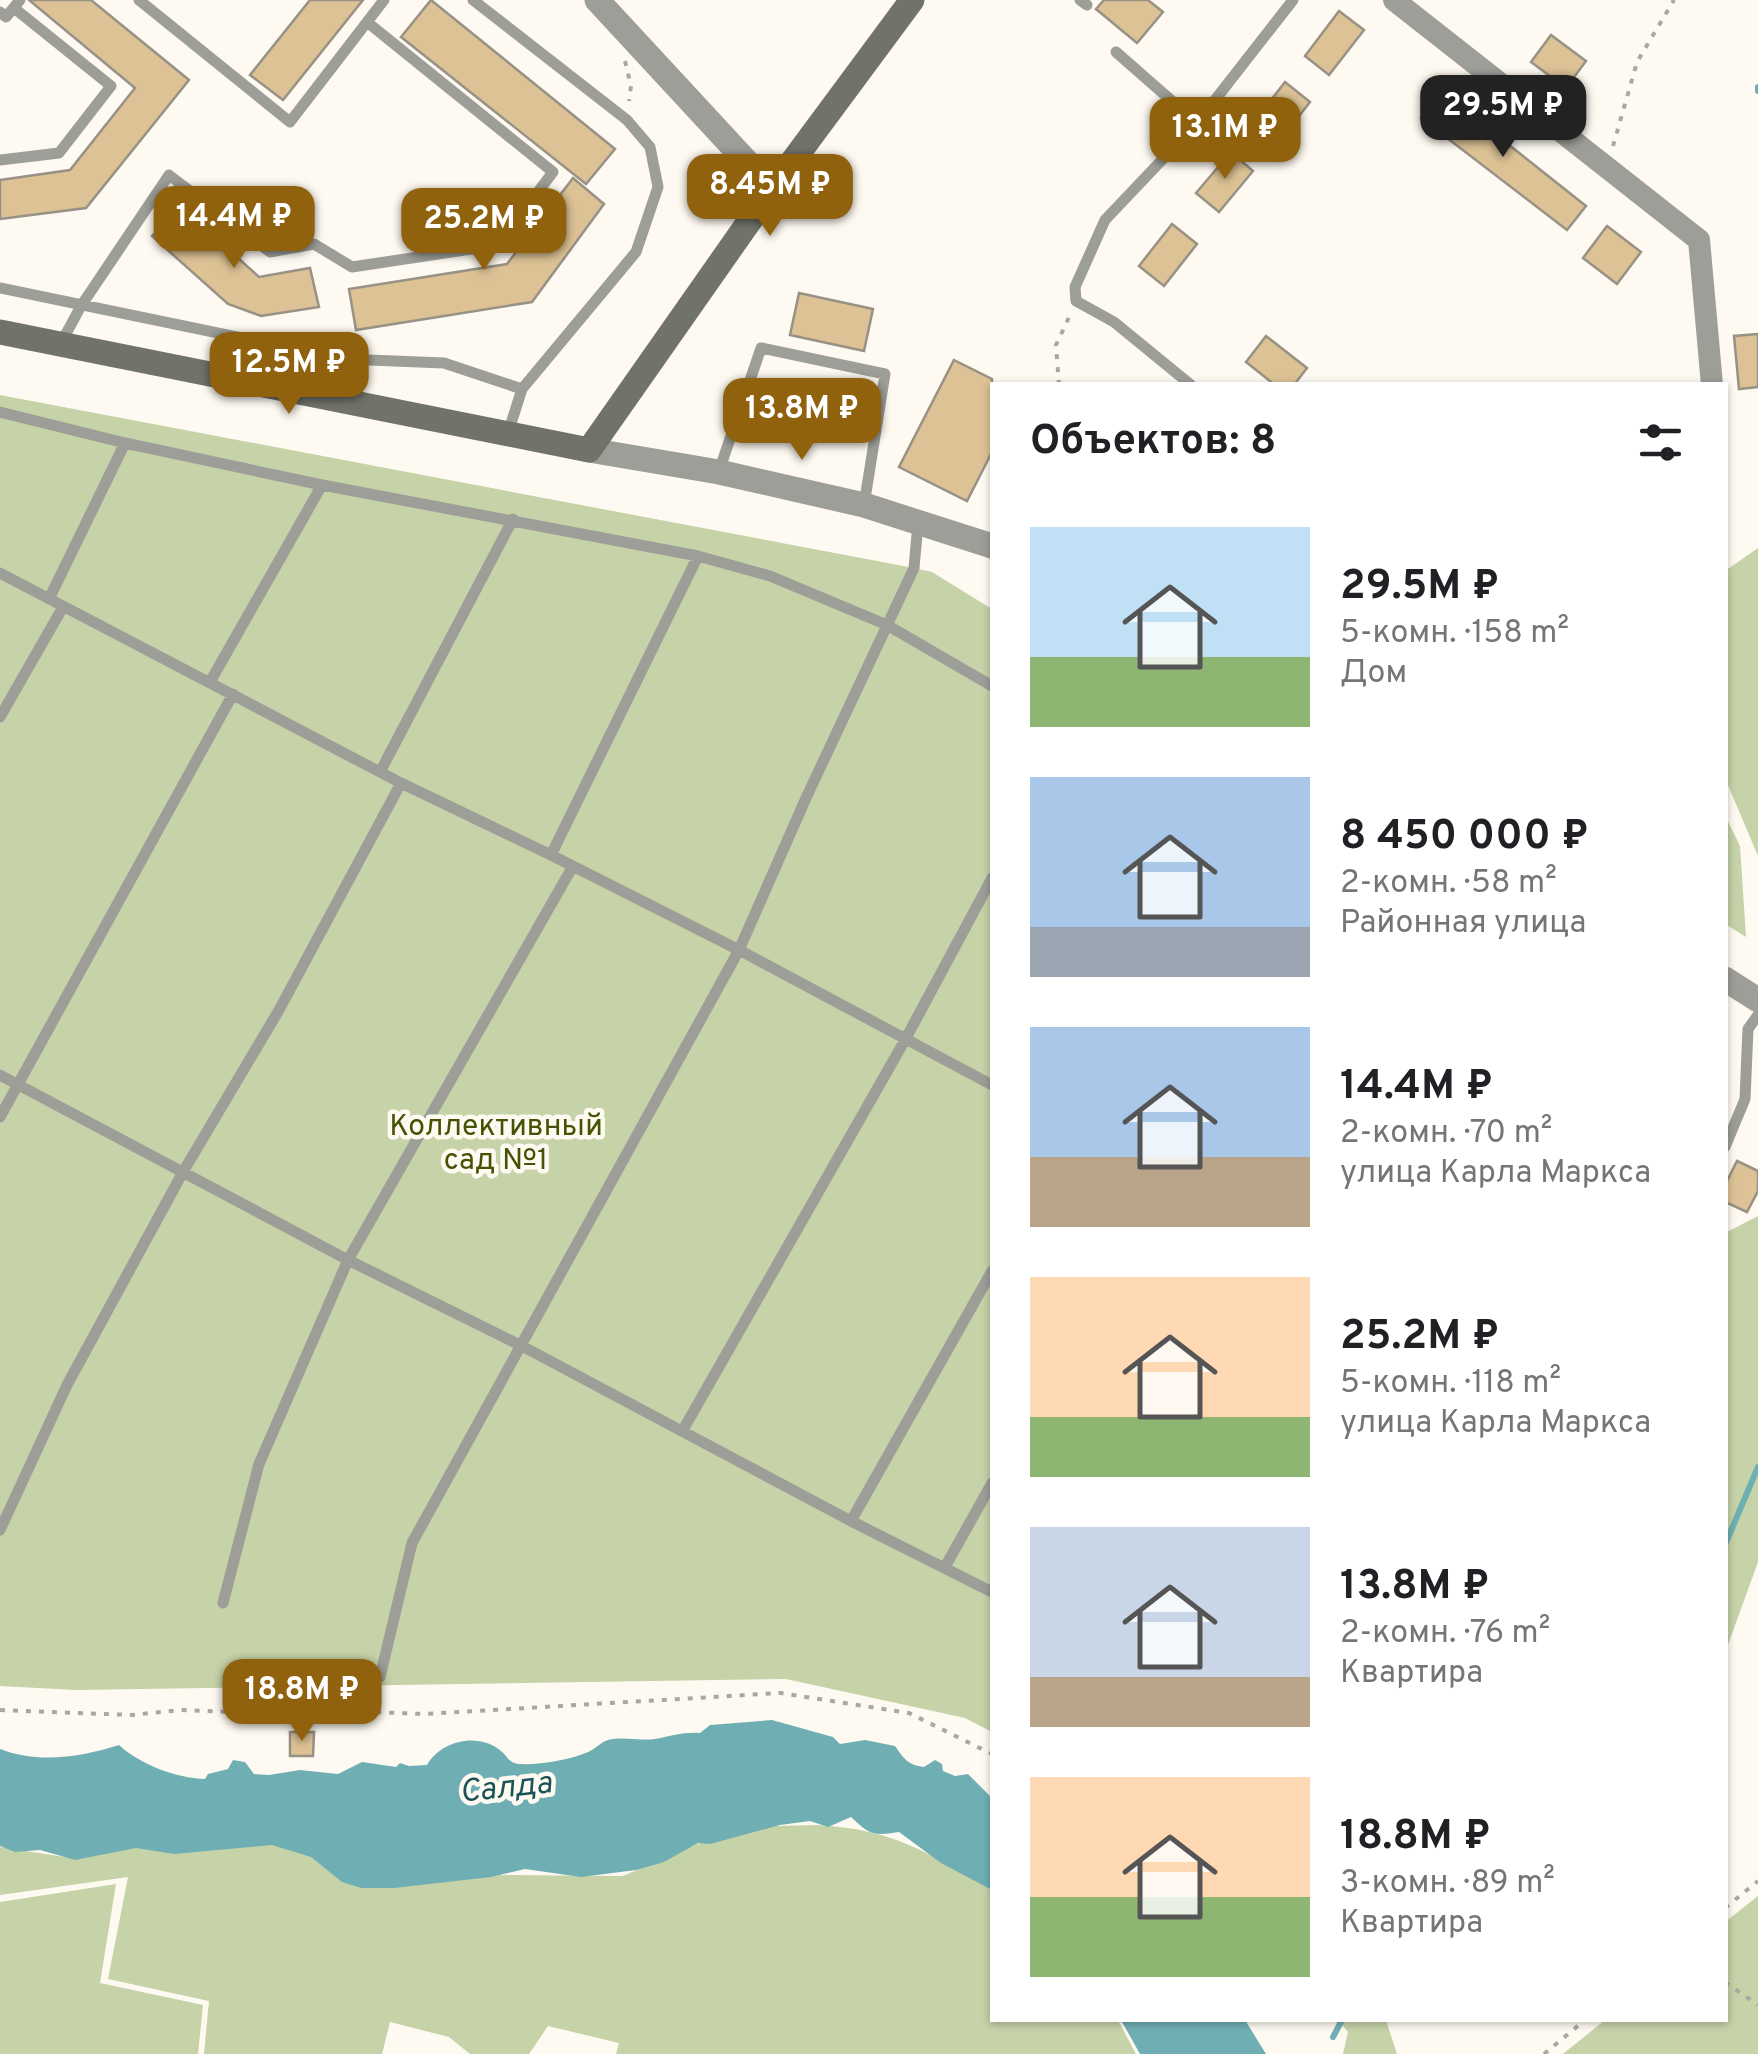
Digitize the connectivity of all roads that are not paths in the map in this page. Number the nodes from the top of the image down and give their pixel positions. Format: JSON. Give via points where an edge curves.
{"nodes":[{"id":1,"x":138,"y":0,"type":"edge"},
{"id":2,"x":384,"y":0,"type":"edge"},
{"id":3,"x":473,"y":0,"type":"edge"},
{"id":4,"x":598,"y":0,"type":"edge"},
{"id":5,"x":912,"y":0,"type":"edge"},
{"id":6,"x":1293,"y":0,"type":"edge"},
{"id":7,"x":1394,"y":0,"type":"edge"},
{"id":8,"x":17,"y":4,"type":"edge"},
{"id":9,"x":0,"y":12,"type":"edge"},
{"id":10,"x":367,"y":22,"type":"junction"},
{"id":11,"x":1116,"y":52,"type":"dead end"},
{"id":12,"x":1197,"y":122,"type":"junction"},
{"id":13,"x":0,"y":160,"type":"edge"},
{"id":14,"x":772,"y":189,"type":"junction"},
{"id":15,"x":0,"y":288,"type":"edge"},
{"id":16,"x":80,"y":306,"type":"junction"},
{"id":17,"x":0,"y":332,"type":"edge"},
{"id":18,"x":60,"y":344,"type":"junction"},
{"id":19,"x":1186,"y":382,"type":"edge"},
{"id":20,"x":1712,"y":382,"type":"edge"},
{"id":21,"x":522,"y":389,"type":"junction"},
{"id":22,"x":0,"y":412,"type":"edge"},
{"id":23,"x":508,"y":433,"type":"junction"},
{"id":24,"x":126,"y":443,"type":"junction"},
{"id":25,"x":589,"y":450,"type":"junction"},
{"id":26,"x":719,"y":472,"type":"junction"},
{"id":27,"x":322,"y":485,"type":"junction"},
{"id":28,"x":864,"y":505,"type":"junction"},
{"id":29,"x":513,"y":519,"type":"junction"},
{"id":30,"x":918,"y":523,"type":"junction"},
{"id":31,"x":990,"y":542,"type":"edge"},
{"id":32,"x":698,"y":556,"type":"junction"},
{"id":33,"x":0,"y":573,"type":"edge"},
{"id":34,"x":48,"y":600,"type":"junction"},
{"id":35,"x":63,"y":607,"type":"junction"},
{"id":36,"x":886,"y":625,"type":"junction"},
{"id":37,"x":210,"y":682,"type":"junction"},
{"id":38,"x":990,"y":685,"type":"edge"},
{"id":39,"x":232,"y":694,"type":"junction"},
{"id":40,"x":0,"y":717,"type":"edge"},
{"id":41,"x":380,"y":772,"type":"junction"},
{"id":42,"x":401,"y":783,"type":"junction"},
{"id":43,"x":551,"y":855,"type":"junction"},
{"id":44,"x":573,"y":866,"type":"junction"},
{"id":45,"x":990,"y":882,"type":"edge"},
{"id":46,"x":739,"y":950,"type":"junction"},
{"id":47,"x":1728,"y":981,"type":"edge"},
{"id":48,"x":1758,"y":1000,"type":"edge"},
{"id":49,"x":1758,"y":1015,"type":"edge"},
{"id":50,"x":905,"y":1040,"type":"junction"},
{"id":51,"x":0,"y":1075,"type":"edge"},
{"id":52,"x":990,"y":1084,"type":"edge"},
{"id":53,"x":18,"y":1085,"type":"junction"},
{"id":54,"x":0,"y":1117,"type":"edge"},
{"id":55,"x":1728,"y":1140,"type":"edge"},
{"id":56,"x":183,"y":1172,"type":"junction"},
{"id":57,"x":348,"y":1260,"type":"junction"},
{"id":58,"x":990,"y":1276,"type":"edge"},
{"id":59,"x":520,"y":1345,"type":"junction"},
{"id":60,"x":683,"y":1430,"type":"junction"},
{"id":61,"x":990,"y":1488,"type":"edge"},
{"id":62,"x":852,"y":1521,"type":"junction"},
{"id":63,"x":0,"y":1530,"type":"edge"},
{"id":64,"x":945,"y":1567,"type":"junction"},
{"id":65,"x":990,"y":1591,"type":"edge"},
{"id":66,"x":223,"y":1603,"type":"dead end"},
{"id":67,"x":380,"y":1677,"type":"dead end"}],
"edges":[{"from":1,"to":10,"type":"lane","via":[[290,122]]},
{"from":2,"to":10,"type":"lane"},
{"from":3,"to":21,"type":"lane","via":[[626,120],[650,147],[658,186],[636,252]]},
{"from":4,"to":14,"type":"street"},
{"from":5,"to":14,"type":"main road"},
{"from":6,"to":12,"type":"lane"},
{"from":7,"to":20,"type":"street","via":[[1699,240]]},
{"from":8,"to":9,"type":"lane","via":[[6,16]]},
{"from":8,"to":13,"type":"lane","via":[[111,86],[58,153]]},
{"from":10,"to":16,"type":"lane","via":[[553,172],[498,246],[352,267],[314,244],[270,252],[169,174]]},
{"from":11,"to":12,"type":"lane"},
{"from":12,"to":19,"type":"lane","via":[[1105,220],[1075,287],[1076,301],[1114,322]]},
{"from":14,"to":25,"type":"main road"},
{"from":15,"to":16,"type":"lane"},
{"from":16,"to":18,"type":"lane"},
{"from":16,"to":21,"type":"lane","via":[[344,358],[444,363]]},
{"from":17,"to":18,"type":"main road"},
{"from":18,"to":23,"type":"main road"},
{"from":21,"to":23,"type":"lane"},
{"from":22,"to":24,"type":"lane"},
{"from":23,"to":25,"type":"main road"},
{"from":24,"to":27,"type":"lane"},
{"from":24,"to":34,"type":"lane"},
{"from":25,"to":26,"type":"street"},
{"from":26,"to":28,"type":"street"},
{"from":26,"to":28,"type":"lane","via":[[761,348],[885,374]]},
{"from":27,"to":29,"type":"lane"},
{"from":27,"to":37,"type":"lane"},
{"from":28,"to":30,"type":"street"},
{"from":29,"to":32,"type":"lane"},
{"from":29,"to":41,"type":"lane"},
{"from":30,"to":31,"type":"street"},
{"from":30,"to":36,"type":"lane","via":[[914,568]]},
{"from":32,"to":36,"type":"lane","via":[[770,576]]},
{"from":32,"to":43,"type":"lane"},
{"from":33,"to":34,"type":"lane"},
{"from":34,"to":35,"type":"lane"},
{"from":35,"to":37,"type":"lane"},
{"from":35,"to":40,"type":"lane"},
{"from":36,"to":38,"type":"lane"},
{"from":36,"to":46,"type":"lane"},
{"from":37,"to":39,"type":"lane"},
{"from":39,"to":41,"type":"lane"},
{"from":39,"to":53,"type":"lane"},
{"from":41,"to":42,"type":"lane"},
{"from":42,"to":43,"type":"lane"},
{"from":42,"to":56,"type":"lane","via":[[280,1010]]},
{"from":43,"to":44,"type":"lane"},
{"from":44,"to":46,"type":"lane"},
{"from":44,"to":57,"type":"lane"},
{"from":45,"to":50,"type":"lane"},
{"from":46,"to":50,"type":"lane"},
{"from":46,"to":59,"type":"lane"},
{"from":47,"to":48,"type":"street"},
{"from":49,"to":55,"type":"lane","via":[[1748,1029],[1745,1099]]},
{"from":50,"to":52,"type":"lane"},
{"from":50,"to":60,"type":"lane"},
{"from":51,"to":53,"type":"lane"},
{"from":53,"to":54,"type":"lane"},
{"from":53,"to":56,"type":"lane"},
{"from":56,"to":57,"type":"lane"},
{"from":56,"to":63,"type":"lane","via":[[67,1385]]},
{"from":57,"to":59,"type":"lane"},
{"from":57,"to":66,"type":"lane","via":[[259,1464]]},
{"from":58,"to":62,"type":"lane"},
{"from":59,"to":60,"type":"lane"},
{"from":59,"to":67,"type":"lane","via":[[412,1542]]},
{"from":60,"to":62,"type":"lane"},
{"from":61,"to":64,"type":"lane"},
{"from":62,"to":64,"type":"lane"},
{"from":64,"to":65,"type":"lane"}]}
